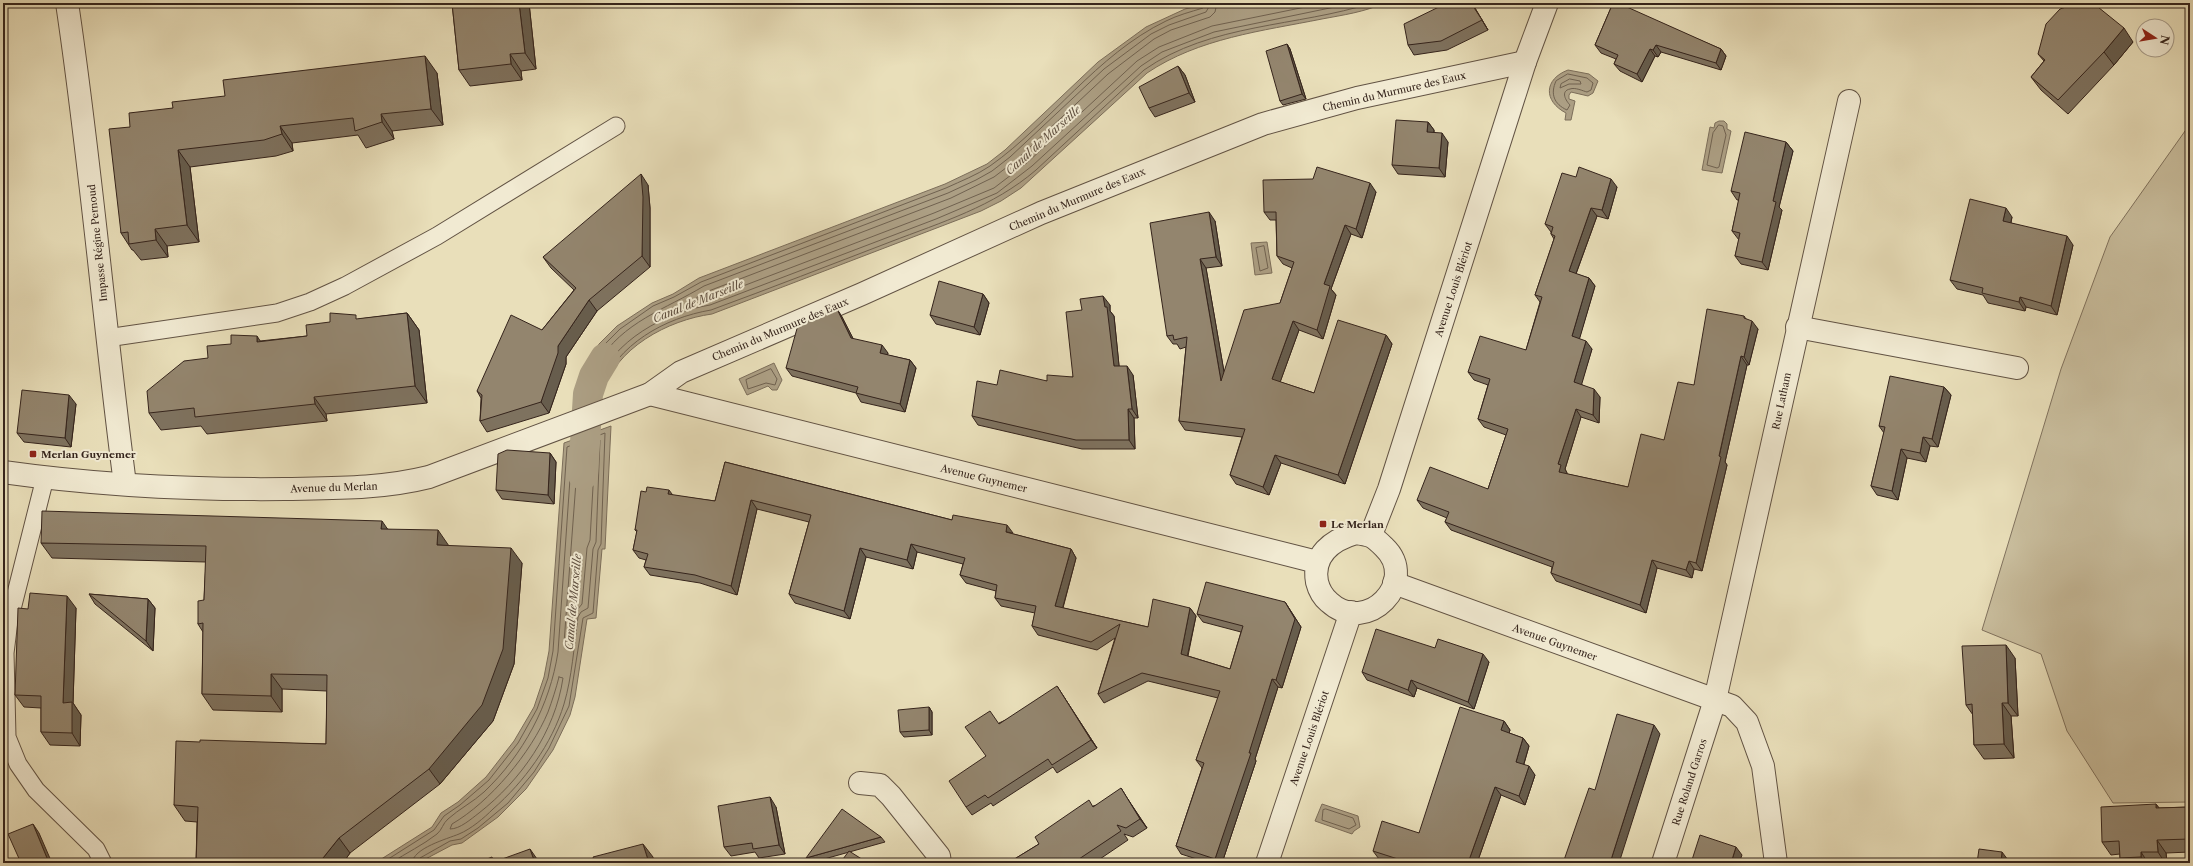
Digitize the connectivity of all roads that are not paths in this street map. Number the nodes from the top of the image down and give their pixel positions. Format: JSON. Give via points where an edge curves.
{"nodes":[{"id":1,"x":67,"y":3,"type":"edge"},
{"id":2,"x":1547,"y":3,"type":"edge"},
{"id":3,"x":1525,"y":62,"type":"junction"},
{"id":4,"x":1849,"y":101,"type":"dead end"},
{"id":5,"x":616,"y":126,"type":"dead end"},
{"id":6,"x":1797,"y":326,"type":"junction"},
{"id":7,"x":107,"y":338,"type":"junction"},
{"id":8,"x":2017,"y":368,"type":"dead end"},
{"id":9,"x":650,"y":394,"type":"junction"},
{"id":10,"x":3,"y":472,"type":"edge"},
{"id":11,"x":45,"y":478,"type":"junction"},
{"id":12,"x":125,"y":484,"type":"junction"},
{"id":13,"x":1375,"y":525,"type":"junction"},
{"id":14,"x":1317,"y":562,"type":"junction"},
{"id":15,"x":1394,"y":583,"type":"junction"},
{"id":16,"x":1352,"y":612,"type":"junction"},
{"id":17,"x":1715,"y":700,"type":"junction"},
{"id":18,"x":860,"y":783,"type":"dead end"},
{"id":19,"x":103,"y":863,"type":"edge"},
{"id":20,"x":940,"y":863,"type":"edge"},
{"id":21,"x":1267,"y":863,"type":"edge"},
{"id":22,"x":1663,"y":863,"type":"edge"},
{"id":23,"x":1776,"y":863,"type":"edge"}],
"edges":[{"from":1,"to":7,"type":"street","name":"Impasse Régine Pernoud","via":[[80,91]]},
{"from":2,"to":3,"type":"street","name":"Avenue Louis Blériot"},
{"from":3,"to":9,"type":"street","name":"Chemin du Murmure des Eaux","via":[[1357,98],[1263,124],[1041,213],[681,372]]},
{"from":3,"to":13,"type":"street","name":"Avenue Louis Blériot","via":[[1389,489]]},
{"from":4,"to":6,"type":"street","name":"Rue Latham"},
{"from":5,"to":7,"type":"lane","via":[[437,236],[310,302],[277,313]]},
{"from":6,"to":8,"type":"street"},
{"from":6,"to":17,"type":"street","name":"Rue Latham"},
{"from":7,"to":12,"type":"street","name":"Impasse Régine Pernoud"},
{"from":9,"to":12,"type":"street","name":"Avenue du Merlan","via":[[429,477],[399,484],[364,488],[236,489]]},
{"from":9,"to":14,"type":"street","name":"Avenue Guynemer"},
{"from":10,"to":11,"type":"street","name":"Avenue du Merlan"},
{"from":11,"to":12,"type":"street","name":"Avenue du Merlan"},
{"from":11,"to":19,"type":"lane","via":[[9,621],[5,653],[7,737],[18,764],[36,790],[96,850]]},
{"from":13,"to":14,"type":"street","via":[[1335,541]]},
{"from":13,"to":15,"type":"street","via":[[1394,561]]},
{"from":14,"to":16,"type":"street","via":[[1319,588],[1325,599],[1335,608]]},
{"from":15,"to":16,"type":"street","via":[[1390,595],[1382,604],[1371,610]]},
{"from":15,"to":17,"type":"street","name":"Avenue Guynemer"},
{"from":16,"to":21,"type":"street","name":"Avenue Louis Blériot"},
{"from":17,"to":22,"type":"street","name":"Rue Roland Garros"},
{"from":17,"to":23,"type":"street","name":"Avenue Guynemer","via":[[1732,706],[1747,722],[1763,766]]},
{"from":18,"to":20,"type":"street","via":[[880,785],[891,796],[939,856]]}]}
